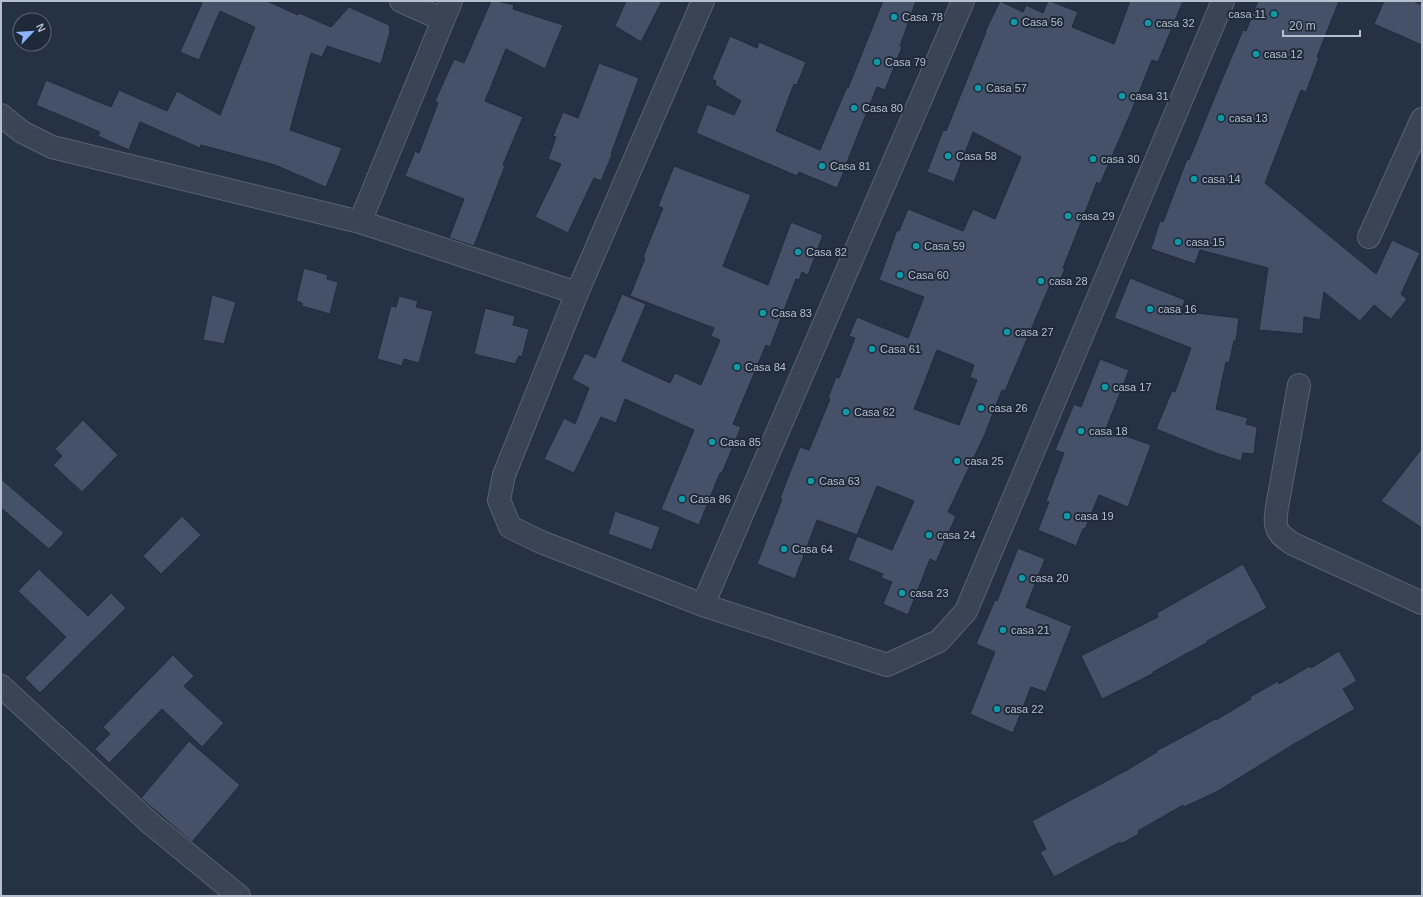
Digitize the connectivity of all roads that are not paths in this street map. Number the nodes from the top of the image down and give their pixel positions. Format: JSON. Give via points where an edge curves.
{"nodes":[{"id":1,"x":401,"y":1,"type":"edge"},
{"id":2,"x":703,"y":1,"type":"edge"},
{"id":3,"x":963,"y":1,"type":"edge"},
{"id":4,"x":1223,"y":1,"type":"edge"},
{"id":5,"x":447,"y":11,"type":"edge"},
{"id":6,"x":1,"y":115,"type":"edge"},
{"id":7,"x":1422,"y":119,"type":"edge"},
{"id":8,"x":360,"y":222,"type":"junction"},
{"id":9,"x":1369,"y":237,"type":"dead end"},
{"id":10,"x":577,"y":293,"type":"junction"},
{"id":11,"x":1299,"y":385,"type":"dead end"},
{"id":12,"x":1422,"y":603,"type":"edge"},
{"id":13,"x":703,"y":606,"type":"junction"},
{"id":14,"x":1,"y":686,"type":"edge"},
{"id":15,"x":240,"y":896,"type":"edge"}],
"edges":[{"from":1,"to":5,"type":"street"},
{"from":2,"to":10,"type":"street"},
{"from":3,"to":13,"type":"street"},
{"from":4,"to":13,"type":"street","via":[[966,611],[939,641],[887,665]]},
{"from":5,"to":8,"type":"street"},
{"from":6,"to":8,"type":"street","via":[[22,132],[52,147]]},
{"from":7,"to":9,"type":"street"},
{"from":8,"to":10,"type":"street"},
{"from":10,"to":13,"type":"street","via":[[504,475],[499,500],[510,527]]},
{"from":11,"to":12,"type":"street","via":[[1275,522],[1281,536],[1293,544]]},
{"from":14,"to":15,"type":"street","via":[[150,823]]}]}
